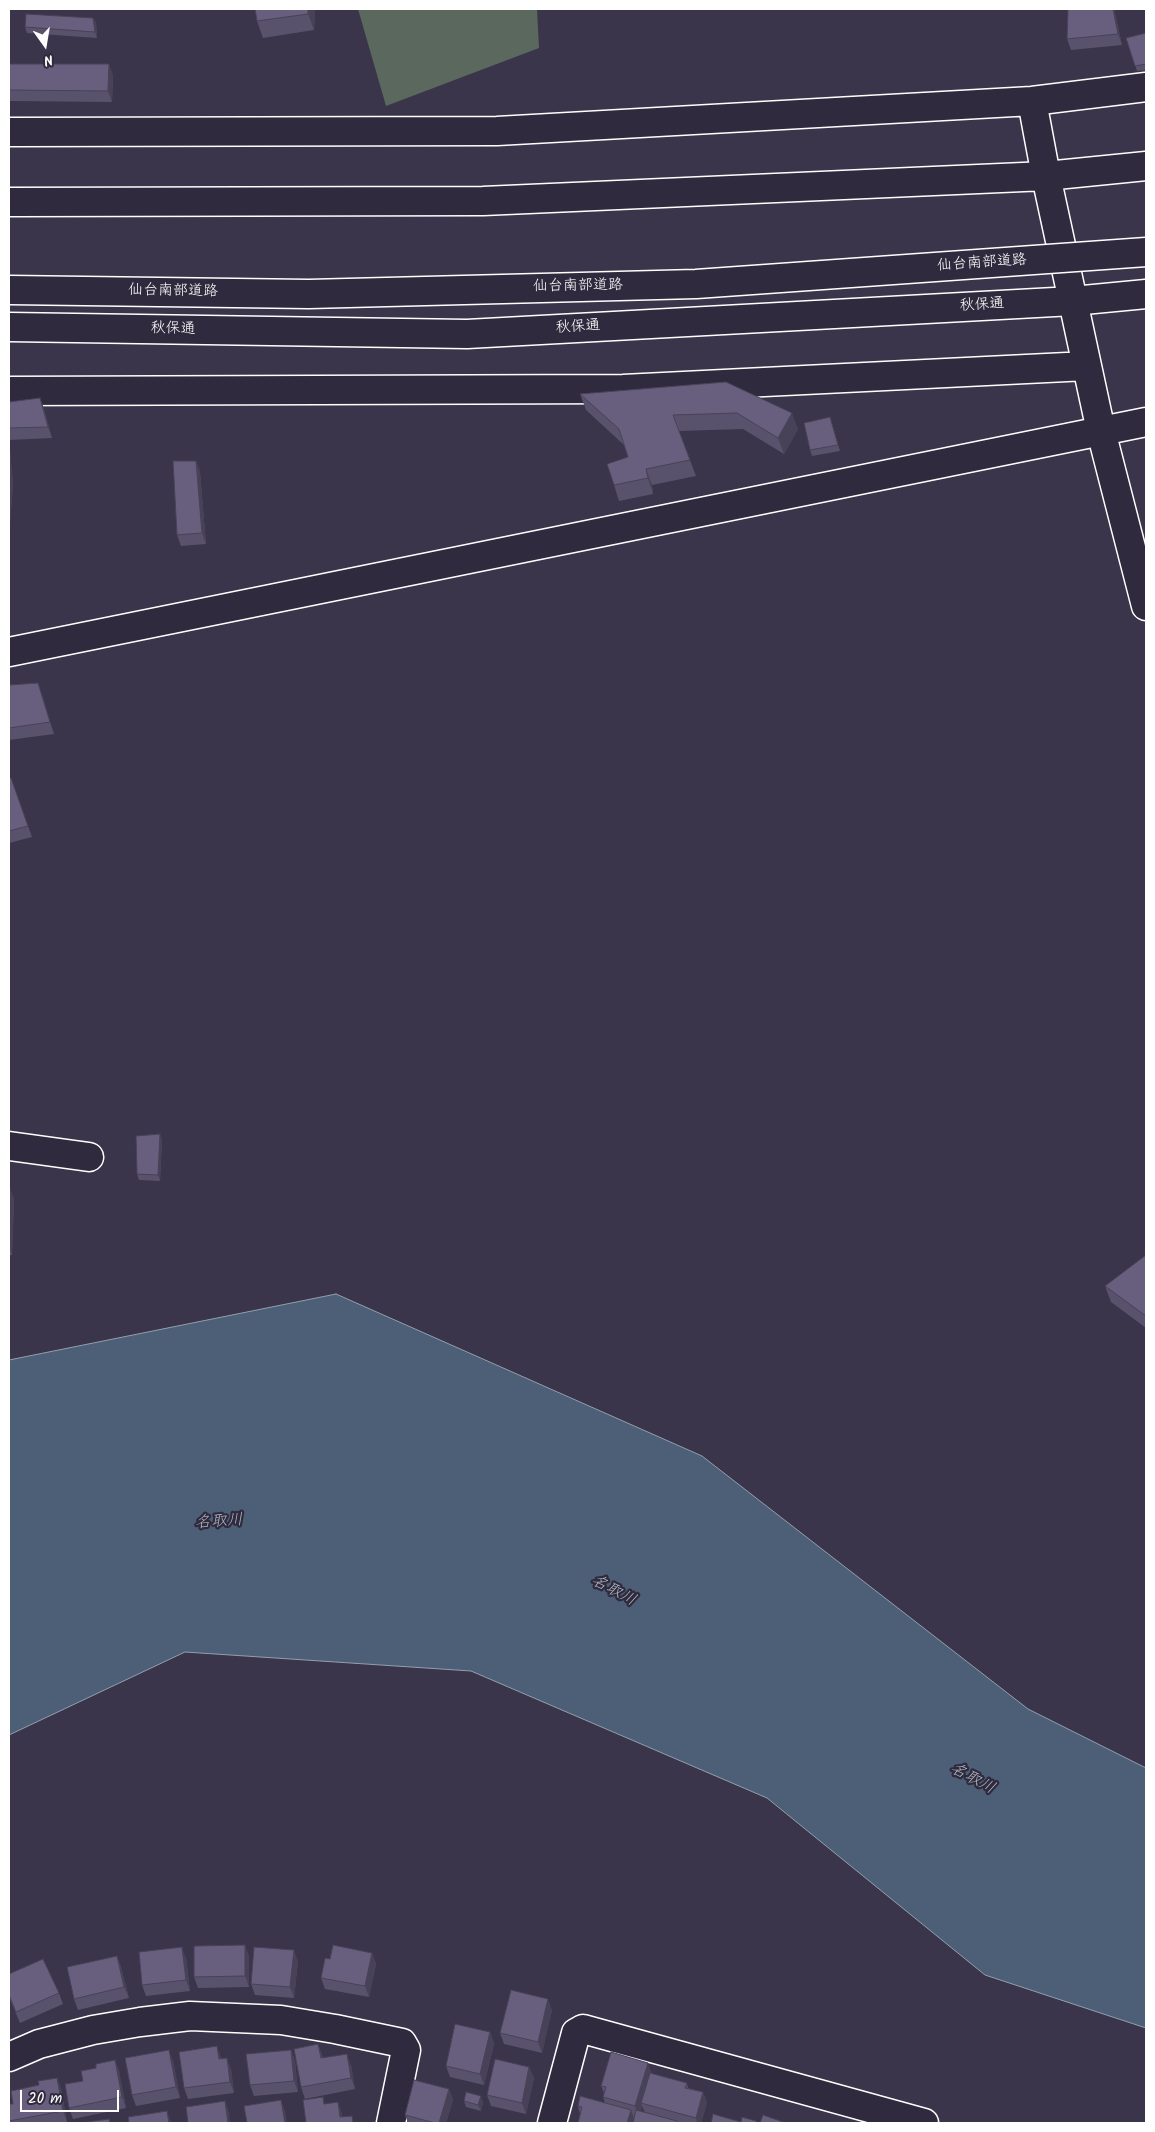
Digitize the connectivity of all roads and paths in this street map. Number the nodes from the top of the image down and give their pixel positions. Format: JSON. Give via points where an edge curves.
{"nodes":[{"id":1,"x":1146,"y":87,"type":"edge"},
{"id":2,"x":1032,"y":101,"type":"junction"},
{"id":3,"x":9,"y":132,"type":"edge"},
{"id":4,"x":1146,"y":166,"type":"edge"},
{"id":5,"x":1046,"y":176,"type":"junction"},
{"id":6,"x":9,"y":202,"type":"edge"},
{"id":7,"x":1146,"y":252,"type":"edge"},
{"id":8,"x":9,"y":290,"type":"edge"},
{"id":9,"x":1146,"y":294,"type":"edge"},
{"id":10,"x":1073,"y":301,"type":"junction"},
{"id":11,"x":9,"y":327,"type":"edge"},
{"id":12,"x":1087,"y":366,"type":"junction"},
{"id":13,"x":9,"y":390,"type":"edge"},
{"id":14,"x":1146,"y":422,"type":"edge"},
{"id":15,"x":1101,"y":432,"type":"junction"},
{"id":16,"x":1146,"y":606,"type":"edge"},
{"id":17,"x":9,"y":652,"type":"edge"},
{"id":18,"x":9,"y":1146,"type":"edge"},
{"id":19,"x":90,"y":1157,"type":"dead end"},
{"id":20,"x":9,"y":2057,"type":"edge"},
{"id":21,"x":391,"y":2123,"type":"edge"},
{"id":22,"x":552,"y":2123,"type":"edge"},
{"id":23,"x":924,"y":2123,"type":"edge"}],
"edges":[{"from":1,"to":2,"type":"main road"},
{"from":2,"to":3,"type":"main road","via":[[497,131]]},
{"from":2,"to":5,"type":"main road"},
{"from":4,"to":5,"type":"main road"},
{"from":5,"to":6,"type":"main road","via":[[483,201]]},
{"from":5,"to":10,"type":"main road"},
{"from":7,"to":8,"type":"main road","name":"仙台南部道路","bridge":true,"via":[[696,284],[309,294]]},
{"from":9,"to":10,"type":"main road","name":"秋保通"},
{"from":10,"to":11,"type":"main road","name":"秋保通","via":[[467,334]]},
{"from":10,"to":12,"type":"main road"},
{"from":12,"to":13,"type":"main road","via":[[623,389]]},
{"from":12,"to":15,"type":"main road"},
{"from":14,"to":15,"type":"main road"},
{"from":15,"to":16,"type":"main road"},
{"from":15,"to":17,"type":"main road"},
{"from":18,"to":19,"type":"main road"},
{"from":20,"to":21,"type":"main road","via":[[39,2044],[93,2030],[190,2016],[281,2020],[335,2029],[402,2043],[406,2050]]},
{"from":22,"to":23,"type":"main road","via":[[576,2033],[583,2029]]}]}
